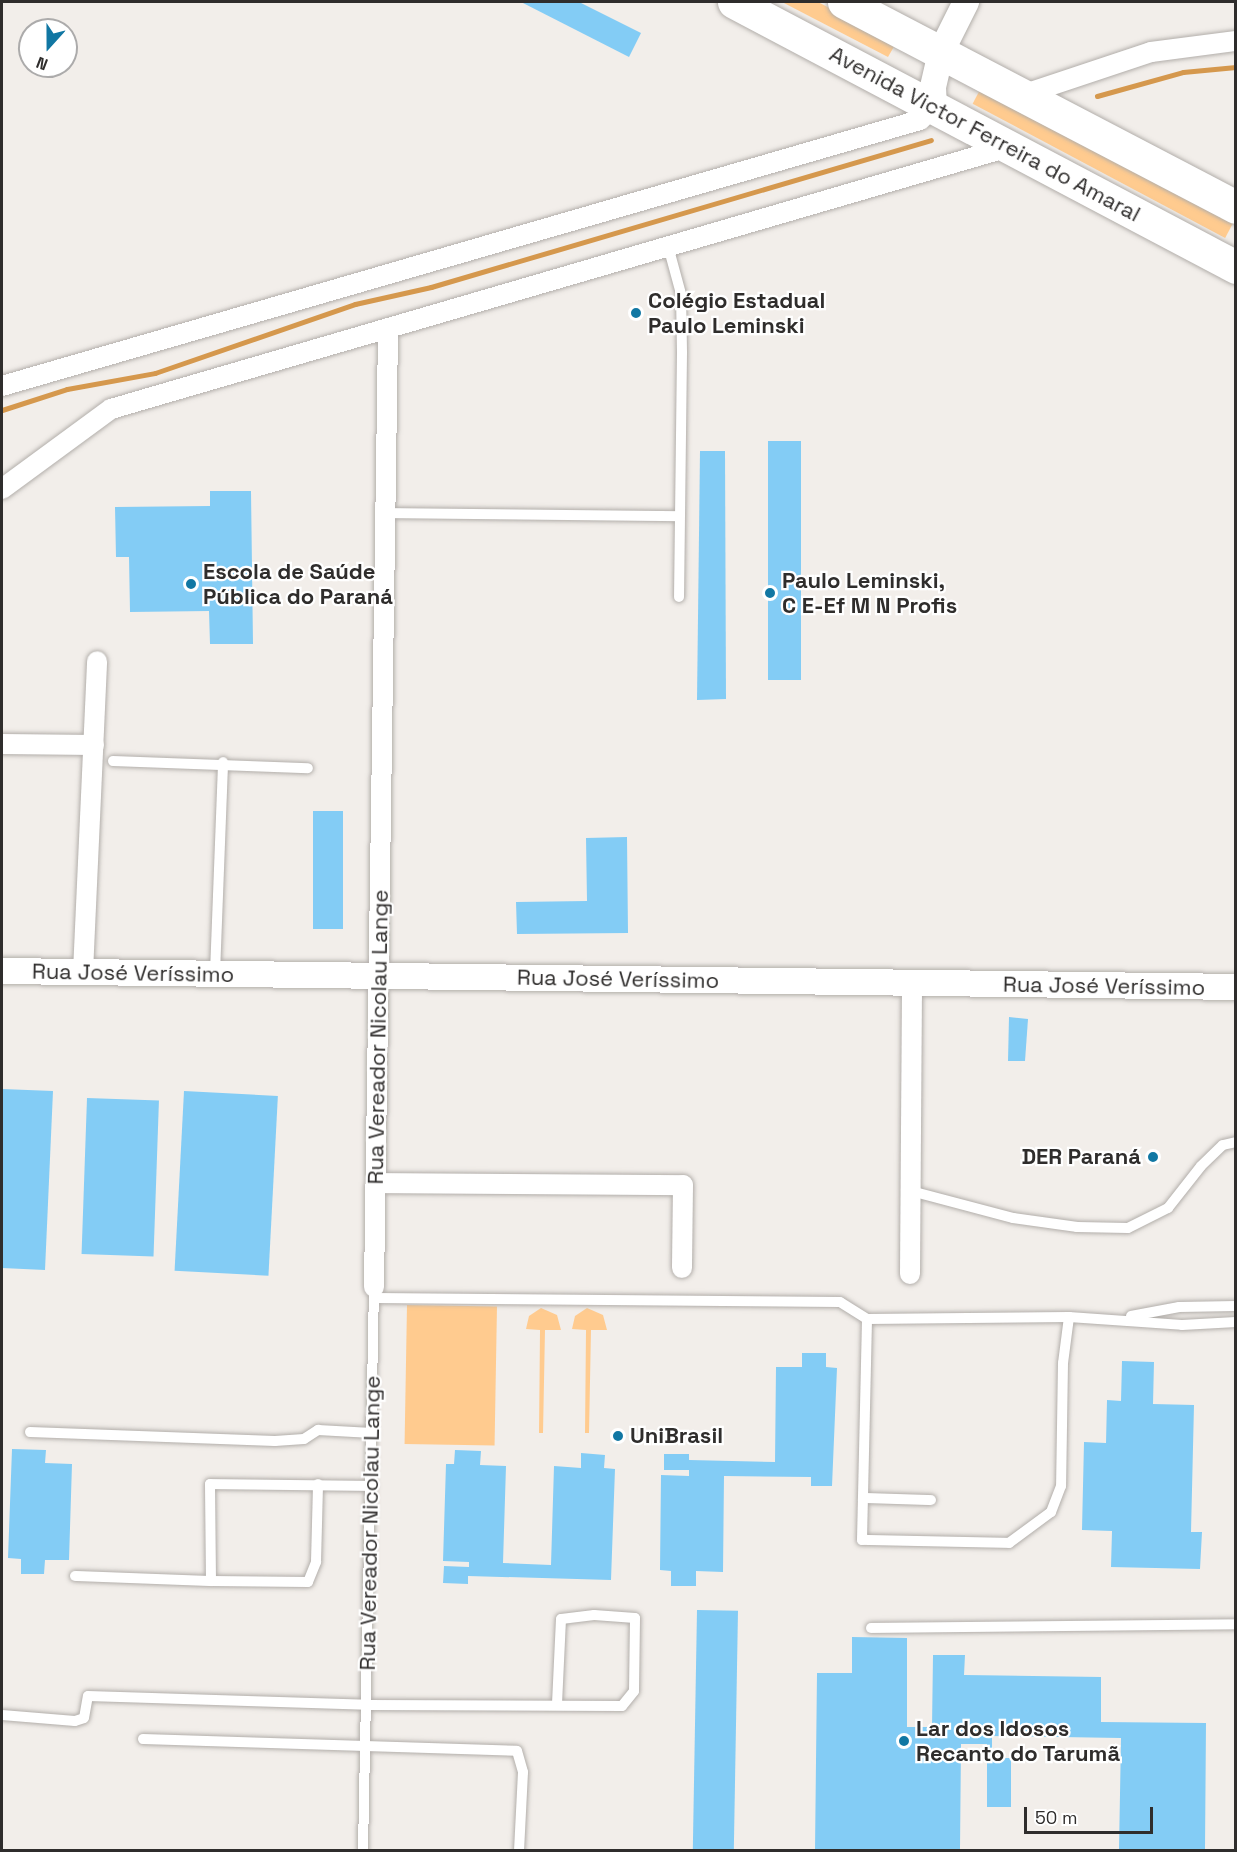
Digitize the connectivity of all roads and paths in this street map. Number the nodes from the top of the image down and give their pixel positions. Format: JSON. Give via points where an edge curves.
{"nodes":[{"id":1,"x":734,"y":2,"type":"edge"},
{"id":2,"x":844,"y":2,"type":"edge"},
{"id":3,"x":966,"y":2,"type":"edge"},
{"id":4,"x":1236,"y":41,"type":"edge"},
{"id":5,"x":941,"y":52,"type":"junction"},
{"id":6,"x":1022,"y":95,"type":"junction"},
{"id":7,"x":934,"y":107,"type":"junction"},
{"id":8,"x":1009,"y":147,"type":"junction"},
{"id":9,"x":1236,"y":207,"type":"edge"},
{"id":10,"x":668,"y":246,"type":"junction"},
{"id":11,"x":1236,"y":267,"type":"edge"},
{"id":12,"x":388,"y":328,"type":"junction"},
{"id":13,"x":2,"y":386,"type":"edge"},
{"id":14,"x":2,"y":489,"type":"edge"},
{"id":15,"x":385,"y":513,"type":"junction"},
{"id":16,"x":679,"y":516,"type":"junction"},
{"id":17,"x":679,"y":597,"type":"dead end"},
{"id":18,"x":97,"y":662,"type":"dead end"},
{"id":19,"x":2,"y":744,"type":"edge"},
{"id":20,"x":94,"y":745,"type":"junction"},
{"id":21,"x":113,"y":761,"type":"dead end"},
{"id":22,"x":223,"y":762,"type":"junction"},
{"id":23,"x":308,"y":768,"type":"dead end"},
{"id":24,"x":2,"y":971,"type":"edge"},
{"id":25,"x":83,"y":972,"type":"junction"},
{"id":26,"x":215,"y":974,"type":"junction"},
{"id":27,"x":379,"y":976,"type":"junction"},
{"id":28,"x":912,"y":984,"type":"junction"},
{"id":29,"x":1236,"y":987,"type":"edge"},
{"id":30,"x":1236,"y":1142,"type":"edge"},
{"id":31,"x":376,"y":1183,"type":"junction"},
{"id":32,"x":911,"y":1191,"type":"junction"},
{"id":33,"x":682,"y":1268,"type":"dead end"},
{"id":34,"x":910,"y":1274,"type":"dead end"},
{"id":35,"x":374,"y":1292,"type":"junction"},
{"id":36,"x":1236,"y":1306,"type":"edge"},
{"id":37,"x":1069,"y":1317,"type":"junction"},
{"id":38,"x":1119,"y":1318,"type":"junction"},
{"id":39,"x":867,"y":1319,"type":"junction"},
{"id":40,"x":1236,"y":1322,"type":"edge"},
{"id":41,"x":30,"y":1432,"type":"dead end"},
{"id":42,"x":372,"y":1433,"type":"junction"},
{"id":43,"x":318,"y":1484,"type":"junction"},
{"id":44,"x":371,"y":1486,"type":"junction"},
{"id":45,"x":863,"y":1498,"type":"junction"},
{"id":46,"x":931,"y":1500,"type":"dead end"},
{"id":47,"x":75,"y":1576,"type":"dead end"},
{"id":48,"x":212,"y":1581,"type":"junction"},
{"id":49,"x":1236,"y":1624,"type":"edge"},
{"id":50,"x":871,"y":1628,"type":"dead end"},
{"id":51,"x":367,"y":1704,"type":"junction"},
{"id":52,"x":557,"y":1704,"type":"junction"},
{"id":53,"x":2,"y":1715,"type":"edge"},
{"id":54,"x":143,"y":1739,"type":"dead end"},
{"id":55,"x":365,"y":1746,"type":"junction"},
{"id":56,"x":363,"y":1851,"type":"edge"},
{"id":57,"x":519,"y":1851,"type":"edge"}],
"edges":[{"from":1,"to":7,"type":"highway","name":"Avenida Victor Ferreira do Amaral"},
{"from":2,"to":5,"type":"highway"},
{"from":3,"to":5,"type":"street"},
{"from":4,"to":6,"type":"street","via":[[1151,52]]},
{"from":5,"to":6,"type":"highway"},
{"from":5,"to":7,"type":"street","via":[[933,87]]},
{"from":6,"to":9,"type":"highway"},
{"from":7,"to":8,"type":"highway","name":"Avenida Victor Ferreira do Amaral"},
{"from":7,"to":13,"type":"street","via":[[920,120]]},
{"from":8,"to":10,"type":"street"},
{"from":8,"to":11,"type":"highway","name":"Avenida Victor Ferreira do Amaral"},
{"from":10,"to":12,"type":"street"},
{"from":10,"to":16,"type":"lane","via":[[681,294]]},
{"from":12,"to":14,"type":"street","via":[[111,409]]},
{"from":12,"to":15,"type":"street","name":"Rua Vereador Nicolau Lange"},
{"from":15,"to":16,"type":"lane"},
{"from":15,"to":27,"type":"street","name":"Rua Vereador Nicolau Lange"},
{"from":16,"to":17,"type":"lane"},
{"from":18,"to":20,"type":"street"},
{"from":19,"to":20,"type":"street"},
{"from":20,"to":25,"type":"street"},
{"from":21,"to":22,"type":"lane"},
{"from":22,"to":23,"type":"lane"},
{"from":22,"to":26,"type":"lane"},
{"from":24,"to":25,"type":"street","name":"Rua José Veríssimo"},
{"from":25,"to":26,"type":"street","name":"Rua José Veríssimo"},
{"from":26,"to":27,"type":"street","name":"Rua José Veríssimo"},
{"from":27,"to":28,"type":"street","name":"Rua José Veríssimo"},
{"from":27,"to":31,"type":"street","name":"Rua Vereador Nicolau Lange"},
{"from":28,"to":29,"type":"street","name":"Rua José Veríssimo"},
{"from":28,"to":32,"type":"street"},
{"from":30,"to":32,"type":"lane","via":[[1223,1145],[1201,1166],[1168,1208],[1128,1228],[1077,1227],[1013,1218]]},
{"from":31,"to":33,"type":"street","via":[[683,1185]]},
{"from":31,"to":35,"type":"street","name":"Rua Vereador Nicolau Lange"},
{"from":32,"to":34,"type":"street"},
{"from":35,"to":39,"type":"lane","via":[[840,1302]]},
{"from":35,"to":42,"type":"lane","name":"Rua Vereador Nicolau Lange"},
{"from":36,"to":38,"type":"lane","via":[[1179,1307]]},
{"from":37,"to":38,"type":"lane"},
{"from":37,"to":39,"type":"lane"},
{"from":37,"to":45,"type":"lane","via":[[1063,1363],[1061,1486],[1052,1512],[1009,1543],[862,1540]]},
{"from":38,"to":40,"type":"lane","via":[[1182,1325]]},
{"from":39,"to":45,"type":"lane"},
{"from":41,"to":42,"type":"lane","via":[[275,1441],[304,1439],[318,1430]]},
{"from":42,"to":44,"type":"lane","name":"Rua Vereador Nicolau Lange"},
{"from":43,"to":44,"type":"lane"},
{"from":43,"to":48,"type":"lane","via":[[316,1562],[308,1582]]},
{"from":43,"to":48,"type":"lane","via":[[210,1484]]},
{"from":44,"to":51,"type":"lane","name":"Rua Vereador Nicolau Lange"},
{"from":45,"to":46,"type":"lane"},
{"from":47,"to":48,"type":"lane"},
{"from":49,"to":50,"type":"lane"},
{"from":51,"to":52,"type":"lane"},
{"from":51,"to":53,"type":"lane","via":[[88,1696],[84,1718],[75,1721]]},
{"from":51,"to":55,"type":"lane","name":"Rua Vereador Nicolau Lange"},
{"from":52,"to":52,"type":"lane","via":[[561,1619],[594,1615],[635,1618],[634,1691],[630,1700],[622,1706]]},
{"from":54,"to":55,"type":"lane"},
{"from":55,"to":56,"type":"lane","name":"Rua Vereador Nicolau Lange"},
{"from":55,"to":57,"type":"lane","via":[[517,1751],[523,1772]]}]}
